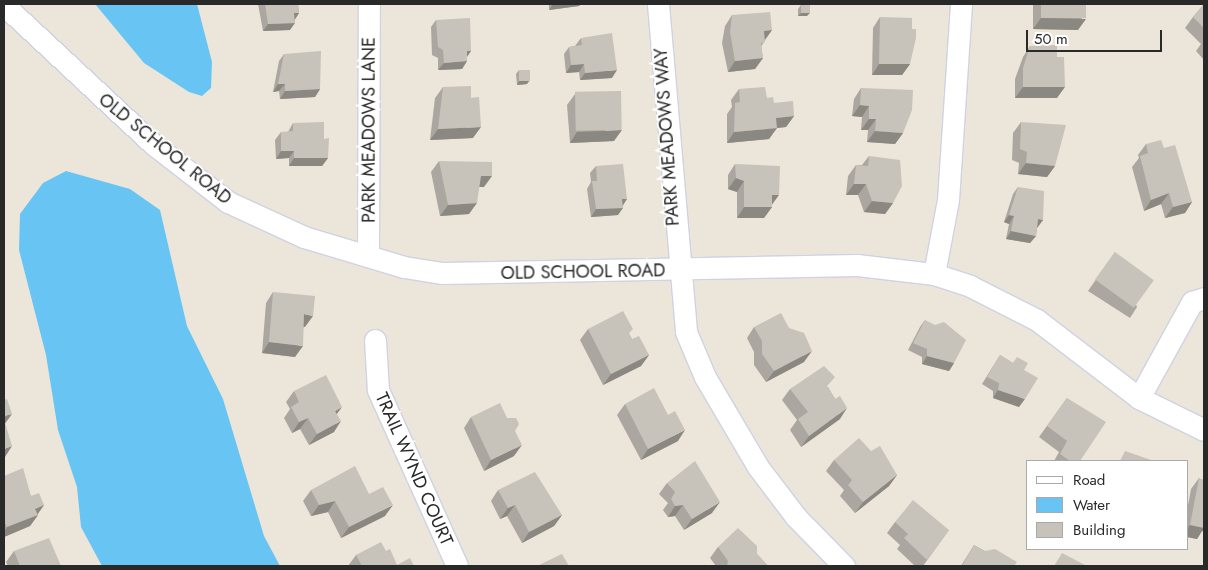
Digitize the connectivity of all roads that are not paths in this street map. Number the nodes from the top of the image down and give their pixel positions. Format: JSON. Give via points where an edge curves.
{"nodes":[{"id":1,"x":369,"y":4,"type":"edge"},
{"id":2,"x":658,"y":4,"type":"edge"},
{"id":3,"x":961,"y":4,"type":"edge"},
{"id":4,"x":4,"y":5,"type":"edge"},
{"id":5,"x":368,"y":256,"type":"junction"},
{"id":6,"x":678,"y":271,"type":"junction"},
{"id":7,"x":934,"y":274,"type":"junction"},
{"id":8,"x":1204,"y":298,"type":"edge"},
{"id":9,"x":375,"y":340,"type":"dead end"},
{"id":10,"x":1139,"y":398,"type":"junction"},
{"id":11,"x":1202,"y":425,"type":"edge"},
{"id":12,"x":457,"y":566,"type":"edge"},
{"id":13,"x":844,"y":566,"type":"edge"}],
"edges":[{"from":1,"to":5,"type":"street","name":"PARK MEADOWS LANE"},
{"from":2,"to":6,"type":"street","name":"PARK MEADOWS WAY"},
{"from":3,"to":7,"type":"street","via":[[948,200]]},
{"from":4,"to":5,"type":"street","name":"OLD SCHOOL ROAD","via":[[153,144],[228,202],[304,237]]},
{"from":5,"to":6,"type":"street","name":"OLD SCHOOL ROAD","via":[[443,273]]},
{"from":6,"to":7,"type":"street","name":"OLD SCHOOL ROAD","via":[[857,265]]},
{"from":6,"to":13,"type":"street","name":"PARK MEADOWS WAY","via":[[686,332],[728,418],[796,518]]},
{"from":7,"to":10,"type":"street","name":"OLD SCHOOL ROAD","via":[[970,286],[1037,320]]},
{"from":8,"to":10,"type":"street","via":[[1192,302]]},
{"from":9,"to":12,"type":"street","name":"TRAIL WYND COURT","via":[[378,390]]},
{"from":10,"to":11,"type":"street","name":"OLD SCHOOL ROAD"}]}
